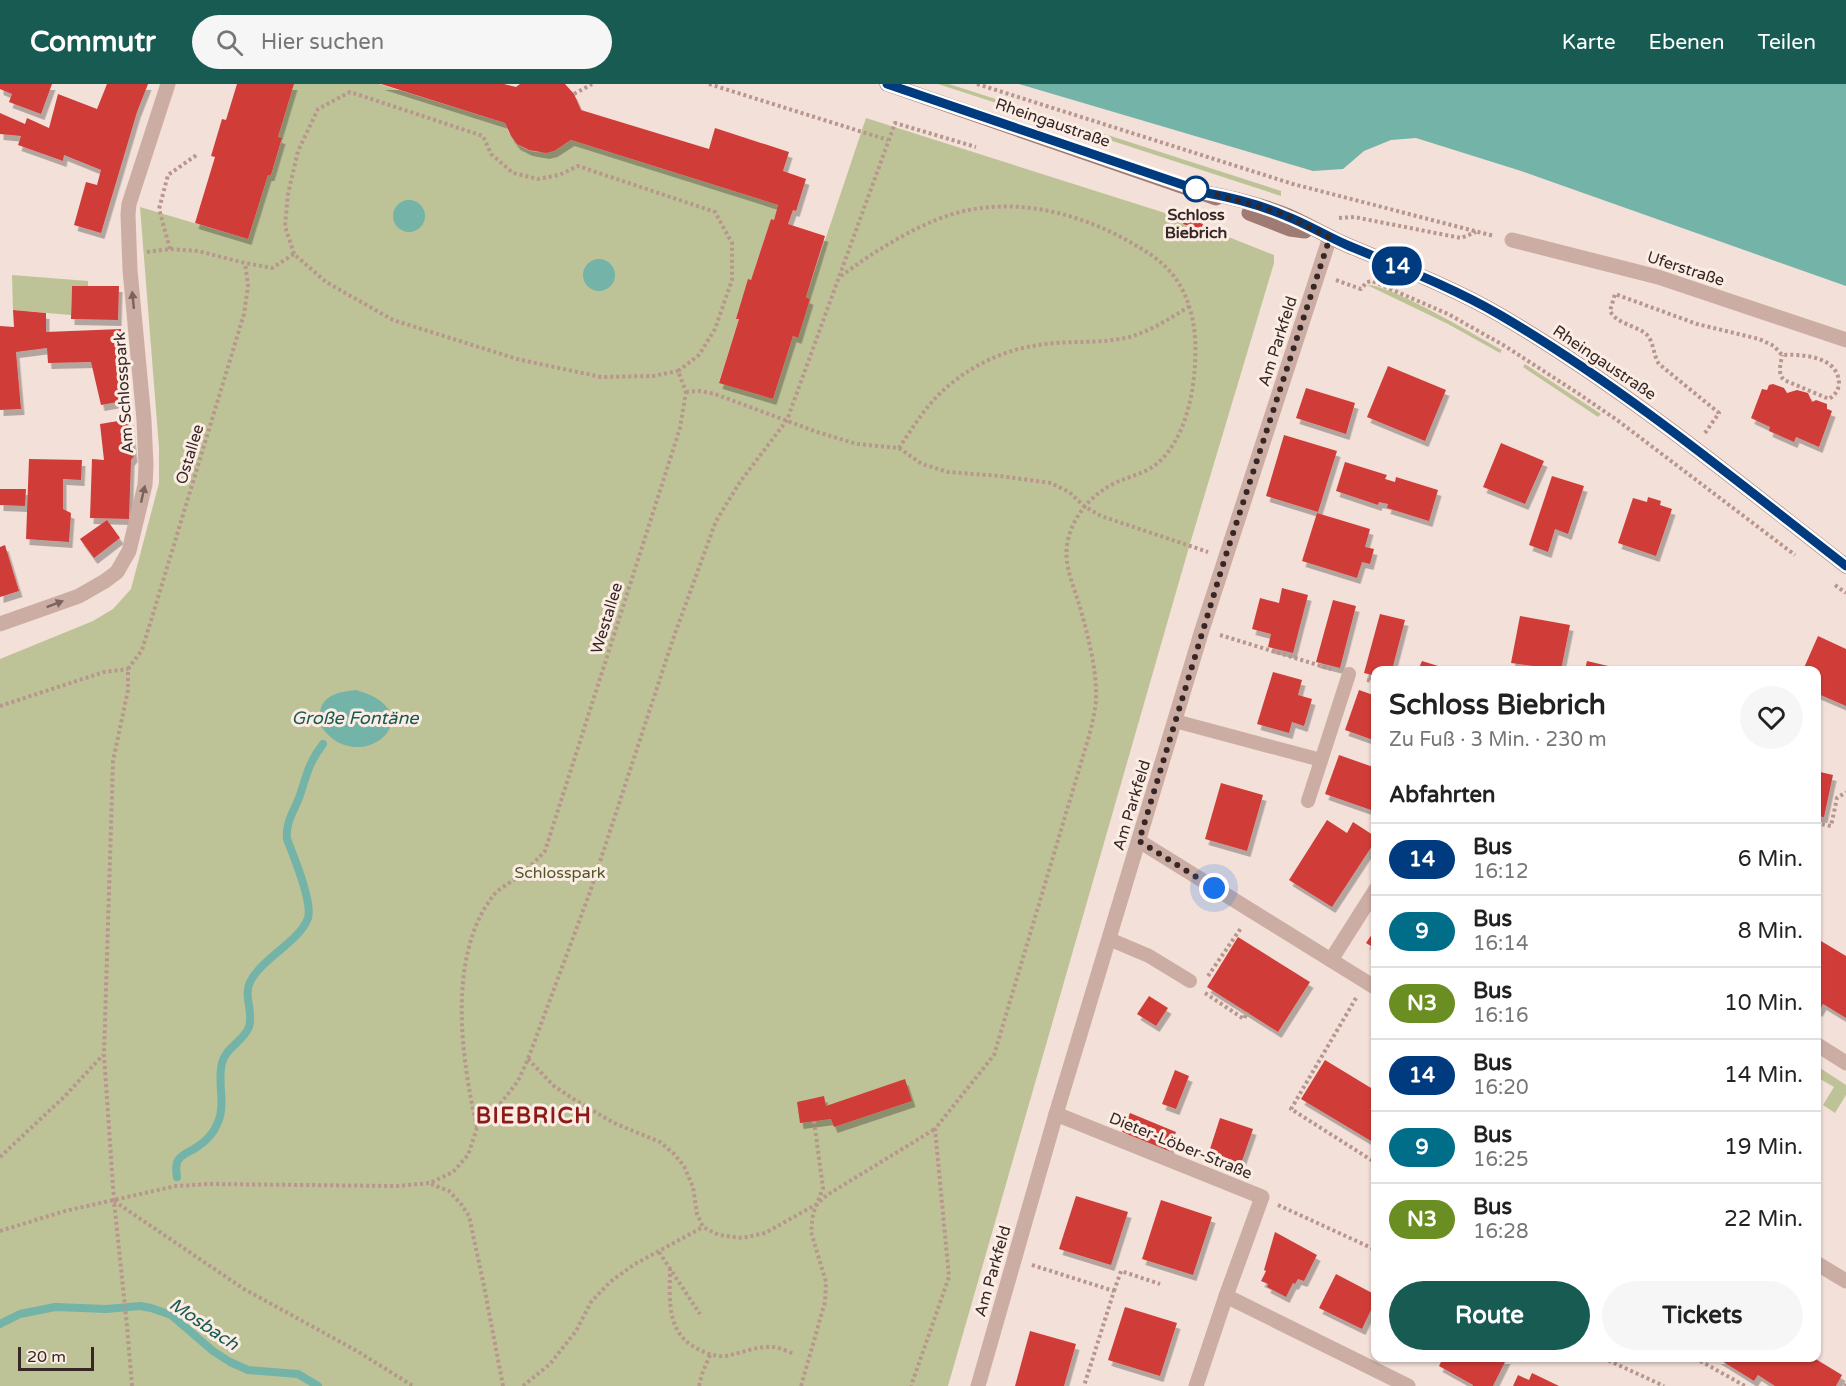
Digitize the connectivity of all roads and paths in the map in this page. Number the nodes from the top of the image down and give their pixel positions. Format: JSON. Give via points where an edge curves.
{"nodes":[{"id":1,"x":168,"y":84,"type":"edge"},
{"id":2,"x":592,"y":84,"type":"edge"},
{"id":3,"x":709,"y":84,"type":"edge"},
{"id":4,"x":887,"y":84,"type":"edge"},
{"id":5,"x":977,"y":84,"type":"edge"},
{"id":6,"x":574,"y":94,"type":"dead end"},
{"id":7,"x":888,"y":140,"type":"junction"},
{"id":8,"x":976,"y":147,"type":"dead end"},
{"id":9,"x":198,"y":154,"type":"dead end"},
{"id":10,"x":1337,"y":218,"type":"dead end"},
{"id":11,"x":1324,"y":235,"type":"junction"},
{"id":12,"x":1512,"y":240,"type":"dead end"},
{"id":13,"x":170,"y":249,"type":"junction"},
{"id":14,"x":135,"y":252,"type":"junction"},
{"id":15,"x":294,"y":254,"type":"junction"},
{"id":16,"x":245,"y":263,"type":"junction"},
{"id":17,"x":839,"y":277,"type":"junction"},
{"id":18,"x":1331,"y":278,"type":"dead end"},
{"id":19,"x":1190,"y":306,"type":"junction"},
{"id":20,"x":1846,"y":340,"type":"edge"},
{"id":21,"x":1782,"y":355,"type":"junction"},
{"id":22,"x":678,"y":371,"type":"junction"},
{"id":23,"x":686,"y":392,"type":"junction"},
{"id":24,"x":787,"y":420,"type":"junction"},
{"id":25,"x":899,"y":448,"type":"junction"},
{"id":26,"x":1694,"y":448,"type":"junction"},
{"id":27,"x":1084,"y":506,"type":"junction"},
{"id":28,"x":1225,"y":558,"type":"junction"},
{"id":29,"x":1799,"y":558,"type":"dead end"},
{"id":30,"x":1846,"y":566,"type":"edge"},
{"id":31,"x":1827,"y":579,"type":"dead end"},
{"id":32,"x":1846,"y":593,"type":"edge"},
{"id":33,"x":0,"y":624,"type":"edge"},
{"id":34,"x":1202,"y":630,"type":"junction"},
{"id":35,"x":128,"y":669,"type":"junction"},
{"id":36,"x":1349,"y":674,"type":"junction"},
{"id":37,"x":1371,"y":681,"type":"edge"},
{"id":38,"x":0,"y":706,"type":"edge"},
{"id":39,"x":1175,"y":721,"type":"junction"},
{"id":40,"x":1321,"y":760,"type":"junction"},
{"id":41,"x":1846,"y":792,"type":"edge"},
{"id":42,"x":1308,"y":801,"type":"dead end"},
{"id":43,"x":1821,"y":824,"type":"edge"},
{"id":44,"x":1139,"y":841,"type":"junction"},
{"id":45,"x":1371,"y":897,"type":"edge"},
{"id":46,"x":1252,"y":911,"type":"junction"},
{"id":47,"x":1109,"y":939,"type":"junction"},
{"id":48,"x":1331,"y":960,"type":"junction"},
{"id":49,"x":1195,"y":985,"type":"junction"},
{"id":50,"x":1370,"y":985,"type":"edge"},
{"id":51,"x":1247,"y":1012,"type":"dead end"},
{"id":52,"x":1821,"y":1047,"type":"edge"},
{"id":53,"x":104,"y":1055,"type":"junction"},
{"id":54,"x":528,"y":1059,"type":"junction"},
{"id":55,"x":1846,"y":1063,"type":"edge"},
{"id":56,"x":1056,"y":1114,"type":"junction"},
{"id":57,"x":814,"y":1121,"type":"dead end"},
{"id":58,"x":477,"y":1128,"type":"junction"},
{"id":59,"x":935,"y":1129,"type":"junction"},
{"id":60,"x":0,"y":1157,"type":"edge"},
{"id":61,"x":1371,"y":1160,"type":"edge"},
{"id":62,"x":430,"y":1183,"type":"junction"},
{"id":63,"x":1262,"y":1197,"type":"junction"},
{"id":64,"x":114,"y":1201,"type":"junction"},
{"id":65,"x":817,"y":1204,"type":"junction"},
{"id":66,"x":704,"y":1227,"type":"junction"},
{"id":67,"x":0,"y":1232,"type":"edge"},
{"id":68,"x":1371,"y":1248,"type":"edge"},
{"id":69,"x":659,"y":1252,"type":"junction"},
{"id":70,"x":1015,"y":1260,"type":"junction"},
{"id":71,"x":1821,"y":1266,"type":"edge"},
{"id":72,"x":670,"y":1268,"type":"junction"},
{"id":73,"x":1846,"y":1281,"type":"edge"},
{"id":74,"x":1160,"y":1284,"type":"dead end"},
{"id":75,"x":1114,"y":1292,"type":"junction"},
{"id":76,"x":1226,"y":1296,"type":"junction"},
{"id":77,"x":700,"y":1314,"type":"dead end"},
{"id":78,"x":795,"y":1354,"type":"dead end"},
{"id":79,"x":710,"y":1355,"type":"junction"},
{"id":80,"x":1612,"y":1362,"type":"edge"},
{"id":81,"x":1702,"y":1362,"type":"edge"},
{"id":82,"x":132,"y":1386,"type":"edge"},
{"id":83,"x":413,"y":1386,"type":"edge"},
{"id":84,"x":503,"y":1386,"type":"edge"},
{"id":85,"x":523,"y":1386,"type":"edge"},
{"id":86,"x":699,"y":1386,"type":"edge"},
{"id":87,"x":801,"y":1386,"type":"edge"},
{"id":88,"x":911,"y":1386,"type":"edge"},
{"id":89,"x":978,"y":1386,"type":"edge"},
{"id":90,"x":1084,"y":1386,"type":"edge"},
{"id":91,"x":1196,"y":1386,"type":"edge"},
{"id":92,"x":1408,"y":1386,"type":"edge"},
{"id":93,"x":1664,"y":1386,"type":"edge"},
{"id":94,"x":1745,"y":1386,"type":"edge"}],
"edges":[{"from":1,"to":14,"type":"street","name":"Am Schlosspark","via":[[129,204]]},
{"from":2,"to":6,"type":"path"},
{"from":3,"to":7,"type":"path"},
{"from":4,"to":11,"type":"street","name":"Rheingaustraße","via":[[1207,193],[1285,215]]},
{"from":5,"to":10,"type":"path","via":[[1293,184],[1476,232],[1461,238],[1354,217]]},
{"from":7,"to":8,"type":"path","via":[[895,123]]},
{"from":7,"to":17,"type":"path"},
{"from":9,"to":13,"type":"path","via":[[168,175],[159,209]]},
{"from":11,"to":26,"type":"street","name":"Rheingaustraße","via":[[1499,314],[1591,373]]},
{"from":11,"to":28,"type":"street","name":"Am Parkfeld"},
{"from":12,"to":20,"type":"street","name":"Uferstraße","via":[[1658,277]]},
{"from":13,"to":14,"type":"path"},
{"from":13,"to":16,"type":"path","via":[[198,251]]},
{"from":33,"to":14,"type":"street","name":"Am Schlosspark","one_way":true,"via":[[88,591],[117,572],[129,551],[146,466]]},
{"from":15,"to":16,"type":"path","via":[[272,268]]},
{"from":15,"to":22,"type":"path","via":[[327,282],[393,320],[506,356],[601,377],[653,376]]},
{"from":15,"to":22,"type":"path","via":[[285,226],[298,151],[318,109],[350,92],[483,136],[490,154],[513,173],[538,179],[578,166],[715,212],[732,243],[732,279],[710,338],[699,355]]},
{"from":16,"to":35,"type":"path","name":"Ostallee","via":[[248,286],[244,314],[142,650]]},
{"from":17,"to":19,"type":"path","via":[[892,243],[948,215],[990,207],[1035,208],[1110,231],[1148,252],[1173,274]]},
{"from":17,"to":24,"type":"path"},
{"from":18,"to":29,"type":"path","via":[[1361,289],[1372,281],[1448,314],[1505,346],[1617,420]]},
{"from":19,"to":25,"type":"path","via":[[1129,337],[1031,346],[992,358],[945,389]]},
{"from":19,"to":27,"type":"path","via":[[1195,335],[1194,381],[1173,445],[1154,466],[1111,485]]},
{"from":21,"to":21,"type":"path","via":[[1813,357],[1834,367],[1839,383],[1834,396],[1829,399],[1784,380],[1779,371]]},
{"from":21,"to":26,"type":"path","via":[[1774,345],[1759,339],[1697,324],[1615,294],[1610,310],[1614,317],[1646,334],[1659,364],[1719,413]]},
{"from":22,"to":23,"type":"path"},
{"from":23,"to":24,"type":"path","via":[[715,394]]},
{"from":23,"to":58,"type":"path","name":"Westallee","via":[[680,428],[545,851],[494,894],[472,935],[462,999],[467,1085]]},
{"from":24,"to":25,"type":"path","via":[[857,444]]},
{"from":24,"to":54,"type":"path","via":[[716,521],[590,892]]},
{"from":25,"to":27,"type":"path","via":[[922,464],[948,472],[1051,483]]},
{"from":26,"to":30,"type":"street","name":"Rheingaustraße"},
{"from":27,"to":28,"type":"path","via":[[1101,516]]},
{"from":27,"to":59,"type":"path","via":[[1072,526],[1067,547],[1069,571],[1094,666],[1096,702],[1089,736],[994,1055]]},
{"from":28,"to":34,"type":"street","name":"Am Parkfeld"},
{"from":31,"to":32,"type":"path"},
{"from":34,"to":36,"type":"path"},
{"from":34,"to":39,"type":"street","name":"Am Parkfeld"},
{"from":35,"to":38,"type":"path","via":[[96,674]]},
{"from":35,"to":53,"type":"path","via":[[128,690],[113,761]]},
{"from":36,"to":37,"type":"path"},
{"from":36,"to":40,"type":"lane"},
{"from":39,"to":40,"type":"lane"},
{"from":39,"to":44,"type":"street","name":"Am Parkfeld"},
{"from":40,"to":42,"type":"lane"},
{"from":41,"to":43,"type":"path","via":[[1837,798],[1831,826]]},
{"from":44,"to":46,"type":"street"},
{"from":44,"to":47,"type":"street","name":"Am Parkfeld"},
{"from":45,"to":48,"type":"street"},
{"from":46,"to":48,"type":"street"},
{"from":46,"to":49,"type":"path"},
{"from":47,"to":49,"type":"lane","via":[[1149,956]]},
{"from":47,"to":56,"type":"street","name":"Am Parkfeld"},
{"from":48,"to":50,"type":"street"},
{"from":49,"to":51,"type":"path","via":[[1244,1019]]},
{"from":50,"to":61,"type":"path","via":[[1292,1108]]},
{"from":52,"to":55,"type":"street"},
{"from":53,"to":60,"type":"path"},
{"from":53,"to":64,"type":"path"},
{"from":54,"to":58,"type":"path","via":[[518,1082]]},
{"from":54,"to":66,"type":"path","via":[[554,1086],[575,1100],[614,1123],[660,1142],[674,1154],[693,1187],[697,1214]]},
{"from":56,"to":63,"type":"street","name":"Dieter-Löber-Straße"},
{"from":56,"to":70,"type":"street","name":"Am Parkfeld"},
{"from":57,"to":65,"type":"path","via":[[823,1188]]},
{"from":58,"to":62,"type":"path","via":[[468,1155],[453,1172]]},
{"from":59,"to":65,"type":"path"},
{"from":59,"to":88,"type":"path","via":[[949,1277]]},
{"from":62,"to":64,"type":"path","via":[[209,1184],[176,1186]]},
{"from":62,"to":84,"type":"path","via":[[449,1191],[469,1216]]},
{"from":63,"to":68,"type":"path"},
{"from":63,"to":76,"type":"street","name":"Dieter-Löber-Straße"},
{"from":64,"to":67,"type":"path","via":[[64,1211]]},
{"from":64,"to":82,"type":"path"},
{"from":64,"to":83,"type":"path","via":[[244,1289]]},
{"from":65,"to":66,"type":"path","via":[[765,1233],[742,1238],[719,1235]]},
{"from":65,"to":87,"type":"path","via":[[811,1232],[826,1282],[825,1302]]},
{"from":66,"to":69,"type":"path"},
{"from":69,"to":72,"type":"path"},
{"from":69,"to":85,"type":"path","via":[[610,1282],[591,1302],[550,1364]]},
{"from":70,"to":75,"type":"path"},
{"from":70,"to":89,"type":"street","name":"Am Parkfeld"},
{"from":71,"to":73,"type":"street"},
{"from":72,"to":77,"type":"path"},
{"from":72,"to":79,"type":"path","via":[[670,1307],[676,1330],[691,1346]]},
{"from":74,"to":75,"type":"path","via":[[1121,1271]]},
{"from":75,"to":90,"type":"path"},
{"from":76,"to":91,"type":"street","name":"Dieter-Löber-Straße"},
{"from":76,"to":92,"type":"street"},
{"from":78,"to":79,"type":"path","via":[[773,1347]]},
{"from":79,"to":86,"type":"path"},
{"from":80,"to":93,"type":"path"},
{"from":81,"to":94,"type":"path"}]}
